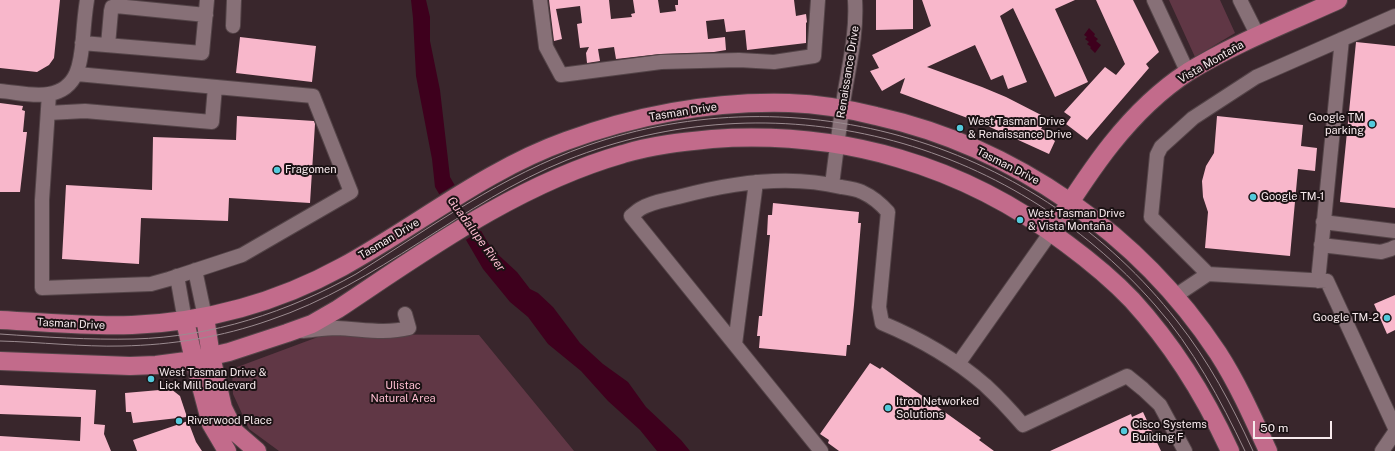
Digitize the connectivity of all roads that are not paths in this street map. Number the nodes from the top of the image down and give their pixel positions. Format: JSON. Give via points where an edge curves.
{"nodes":[{"id":1,"x":87,"y":0,"type":"edge"},
{"id":2,"x":207,"y":0,"type":"edge"},
{"id":3,"x":234,"y":0,"type":"edge"},
{"id":4,"x":540,"y":0,"type":"edge"},
{"id":5,"x":818,"y":0,"type":"edge"},
{"id":6,"x":855,"y":0,"type":"edge"},
{"id":7,"x":1154,"y":0,"type":"edge"},
{"id":8,"x":1241,"y":0,"type":"edge"},
{"id":9,"x":1338,"y":0,"type":"edge"},
{"id":10,"x":206,"y":15,"type":"junction"},
{"id":11,"x":1395,"y":16,"type":"edge"},
{"id":12,"x":233,"y":26,"type":"dead end"},
{"id":13,"x":1258,"y":36,"type":"junction"},
{"id":14,"x":1342,"y":39,"type":"junction"},
{"id":15,"x":82,"y":43,"type":"junction"},
{"id":16,"x":108,"y":45,"type":"junction"},
{"id":17,"x":1188,"y":73,"type":"junction"},
{"id":18,"x":77,"y":74,"type":"junction"},
{"id":19,"x":215,"y":87,"type":"junction"},
{"id":20,"x":0,"y":91,"type":"edge"},
{"id":21,"x":50,"y":94,"type":"junction"},
{"id":22,"x":842,"y":109,"type":"junction"},
{"id":23,"x":48,"y":113,"type":"junction"},
{"id":24,"x":837,"y":144,"type":"junction"},
{"id":25,"x":756,"y":182,"type":"junction"},
{"id":26,"x":832,"y":184,"type":"junction"},
{"id":27,"x":1071,"y":202,"type":"junction"},
{"id":28,"x":1323,"y":222,"type":"junction"},
{"id":29,"x":1395,"y":231,"type":"edge"},
{"id":30,"x":1052,"y":232,"type":"junction"},
{"id":31,"x":1321,"y":245,"type":"junction"},
{"id":32,"x":1395,"y":246,"type":"edge"},
{"id":33,"x":195,"y":270,"type":"junction"},
{"id":34,"x":1208,"y":274,"type":"junction"},
{"id":35,"x":177,"y":276,"type":"junction"},
{"id":36,"x":1318,"y":281,"type":"junction"},
{"id":37,"x":1175,"y":296,"type":"junction"},
{"id":38,"x":405,"y":314,"type":"dead end"},
{"id":39,"x":205,"y":317,"type":"junction"},
{"id":40,"x":0,"y":320,"type":"edge"},
{"id":41,"x":185,"y":321,"type":"junction"},
{"id":42,"x":287,"y":334,"type":"junction"},
{"id":43,"x":735,"y":344,"type":"junction"},
{"id":44,"x":211,"y":356,"type":"junction"},
{"id":45,"x":194,"y":360,"type":"junction"},
{"id":46,"x":0,"y":361,"type":"edge"},
{"id":47,"x":958,"y":364,"type":"junction"},
{"id":48,"x":1394,"y":436,"type":"edge"},
{"id":49,"x":227,"y":451,"type":"edge"},
{"id":50,"x":257,"y":451,"type":"edge"},
{"id":51,"x":821,"y":451,"type":"edge"},
{"id":52,"x":1185,"y":451,"type":"edge"},
{"id":53,"x":1230,"y":451,"type":"edge"},
{"id":54,"x":1268,"y":451,"type":"edge"},
{"id":55,"x":1382,"y":451,"type":"edge"}],
"edges":[{"from":1,"to":15,"type":"street"},
{"from":2,"to":10,"type":"street"},
{"from":3,"to":12,"type":"street"},
{"from":4,"to":5,"type":"street","via":[[546,47],[561,75],[660,62],[774,62],[814,56]]},
{"from":6,"to":22,"type":"street","name":"Renaissance Drive","via":[[856,17]]},
{"from":7,"to":17,"type":"street"},
{"from":8,"to":13,"type":"street"},
{"from":9,"to":13,"type":"main road","name":"Vista Montaña"},
{"from":10,"to":16,"type":"street","via":[[202,53]]},
{"from":10,"to":16,"type":"street","via":[[112,7]]},
{"from":11,"to":14,"type":"street"},
{"from":13,"to":17,"type":"main road","name":"Vista Montaña"},
{"from":14,"to":28,"type":"street"},
{"from":14,"to":34,"type":"street","via":[[1256,77],[1193,118],[1161,147],[1157,155],[1151,217]]},
{"from":15,"to":16,"type":"street"},
{"from":15,"to":18,"type":"street"},
{"from":17,"to":27,"type":"main road","name":"Vista Montaña","via":[[1156,97],[1123,129]]},
{"from":18,"to":19,"type":"street"},
{"from":18,"to":21,"type":"street","via":[[70,83]]},
{"from":19,"to":23,"type":"street","via":[[212,122],[85,111]]},
{"from":19,"to":33,"type":"street","via":[[313,96],[351,192],[242,255]]},
{"from":20,"to":21,"type":"street"},
{"from":21,"to":23,"type":"street"},
{"from":22,"to":24,"type":"street","name":"Renaissance Drive"},
{"from":22,"to":27,"type":"main road","name":"Tasman Drive","via":[[900,121],[948,137],[994,156]]},
{"from":22,"to":39,"type":"main road","name":"Tasman Drive","via":[[775,103],[720,106],[649,116],[573,139],[541,151],[495,174],[344,266],[296,290],[243,308]]},
{"from":23,"to":35,"type":"street","via":[[42,200],[42,288],[151,284]]},
{"from":24,"to":26,"type":"street","name":"Renaissance Drive"},
{"from":24,"to":30,"type":"main road","via":[[889,155],[955,178],[1005,203]]},
{"from":24,"to":42,"type":"main road","via":[[765,138],[684,141],[625,153],[578,169],[500,205],[338,309],[312,324]]},
{"from":25,"to":26,"type":"street"},
{"from":25,"to":43,"type":"street"},
{"from":25,"to":43,"type":"street","via":[[660,201],[640,209],[631,216]]},
{"from":26,"to":47,"type":"street","via":[[861,191],[878,201],[888,212],[880,307],[882,323],[918,340]]},
{"from":27,"to":30,"type":"main road","name":"Vista Montaña"},
{"from":27,"to":37,"type":"main road","name":"Tasman Drive","via":[[1134,253]]},
{"from":28,"to":29,"type":"street"},
{"from":28,"to":31,"type":"street"},
{"from":30,"to":47,"type":"street"},
{"from":30,"to":53,"type":"main road","via":[[1106,274],[1153,324],[1189,373]]},
{"from":31,"to":32,"type":"street","via":[[1381,252]]},
{"from":31,"to":36,"type":"street"},
{"from":33,"to":35,"type":"street"},
{"from":33,"to":39,"type":"street"},
{"from":34,"to":36,"type":"street"},
{"from":34,"to":37,"type":"street"},
{"from":35,"to":41,"type":"street"},
{"from":36,"to":48,"type":"street","via":[[1327,281]]},
{"from":37,"to":54,"type":"main road","name":"Tasman Drive","via":[[1199,326],[1237,385]]},
{"from":38,"to":42,"type":"street","via":[[409,328],[399,331],[336,328]]},
{"from":39,"to":41,"type":"main road","name":"Tasman Drive"},
{"from":39,"to":44,"type":"main road"},
{"from":40,"to":41,"type":"main road","name":"Tasman Drive","via":[[120,326]]},
{"from":41,"to":45,"type":"main road"},
{"from":42,"to":44,"type":"main road"},
{"from":43,"to":51,"type":"street"},
{"from":44,"to":45,"type":"main road"},
{"from":44,"to":50,"type":"main road","via":[[222,408],[235,432]]},
{"from":45,"to":46,"type":"main road","via":[[130,366]]},
{"from":45,"to":49,"type":"main road","via":[[211,424]]},
{"from":47,"to":52,"type":"street","via":[[984,385],[1023,425],[1127,376],[1160,405]]},
{"from":48,"to":55,"type":"street"}]}
